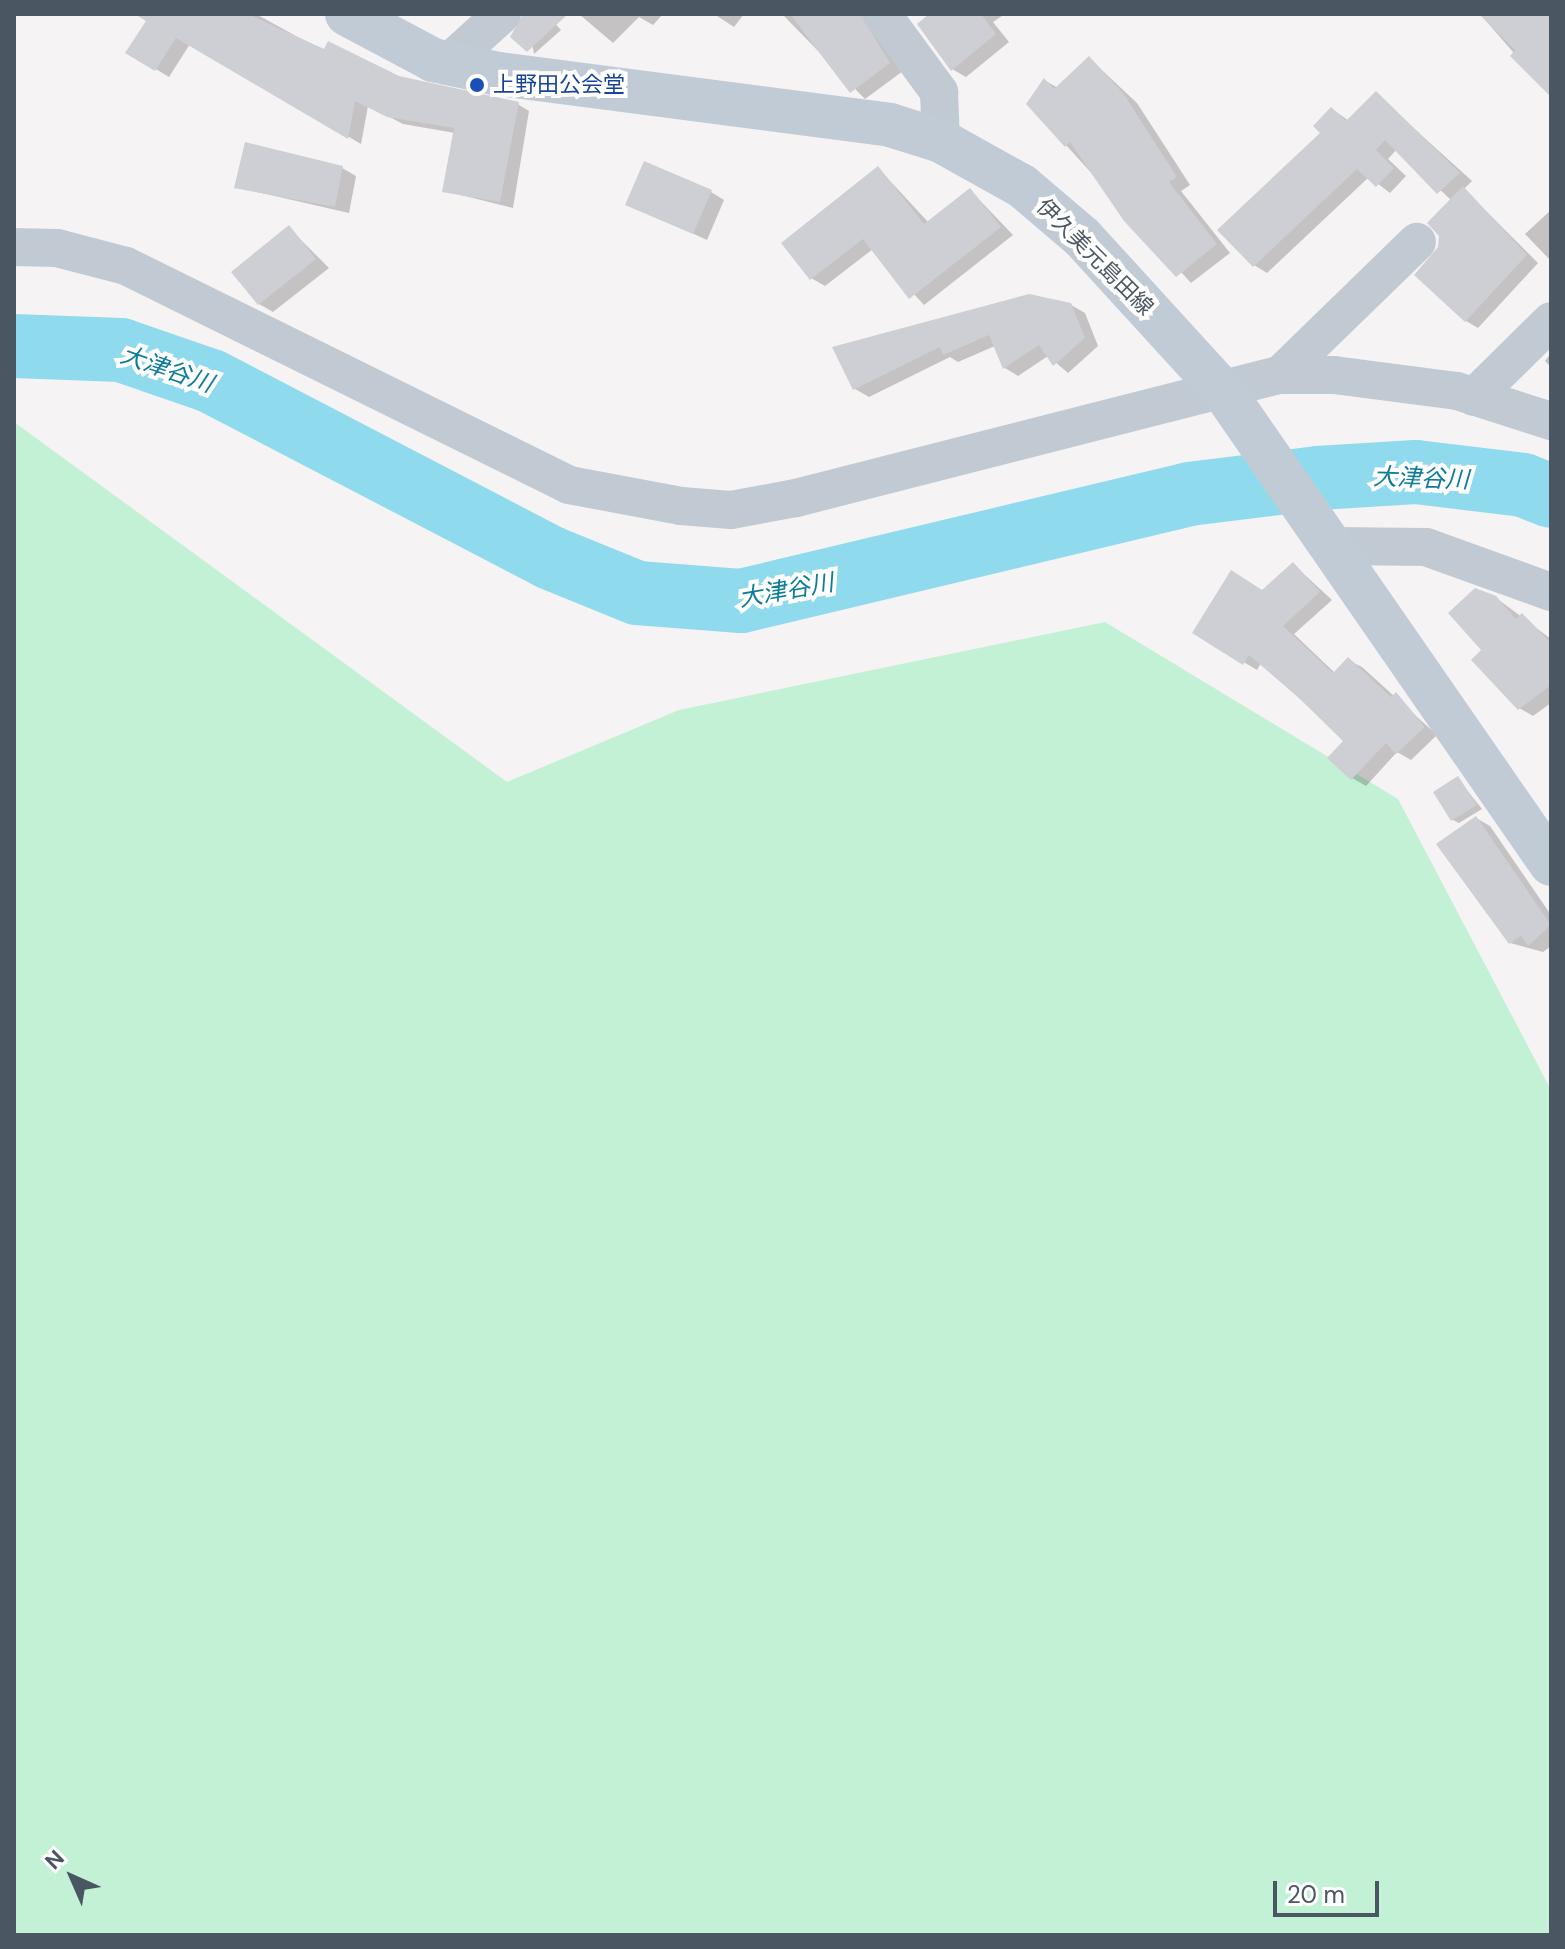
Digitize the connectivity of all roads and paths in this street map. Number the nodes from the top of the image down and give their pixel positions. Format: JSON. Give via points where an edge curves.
{"nodes":[{"id":1,"x":347,"y":14,"type":"edge"},
{"id":2,"x":502,"y":14,"type":"edge"},
{"id":3,"x":882,"y":14,"type":"edge"},
{"id":4,"x":448,"y":63,"type":"junction"},
{"id":5,"x":941,"y":141,"type":"junction"},
{"id":6,"x":1417,"y":242,"type":"dead end"},
{"id":7,"x":14,"y":247,"type":"edge"},
{"id":8,"x":1551,"y":321,"type":"edge"},
{"id":9,"x":1280,"y":375,"type":"junction"},
{"id":10,"x":1223,"y":391,"type":"junction"},
{"id":11,"x":1474,"y":397,"type":"junction"},
{"id":12,"x":1551,"y":421,"type":"edge"},
{"id":13,"x":1328,"y":540,"type":"junction"},
{"id":14,"x":1551,"y":592,"type":"edge"},
{"id":15,"x":1551,"y":864,"type":"edge"}],
"edges":[{"from":1,"to":4,"type":"main road","name":"伊久美元島田線"},
{"from":2,"to":4,"type":"street"},
{"from":3,"to":5,"type":"street","via":[[939,92]]},
{"from":4,"to":5,"type":"main road","name":"伊久美元島田線","via":[[854,116]]},
{"from":5,"to":10,"type":"main road","name":"伊久美元島田線","via":[[1022,186],[1082,237]]},
{"from":6,"to":9,"type":"street"},
{"from":7,"to":10,"type":"street","via":[[57,248],[126,266],[569,485],[681,506],[731,510],[796,498]]},
{"from":8,"to":11,"type":"street"},
{"from":9,"to":10,"type":"street"},
{"from":9,"to":11,"type":"street","via":[[1334,375]]},
{"from":10,"to":13,"type":"main road","name":"伊久美元島田線"},
{"from":11,"to":12,"type":"street"},
{"from":13,"to":14,"type":"street","via":[[1426,547]]},
{"from":13,"to":15,"type":"main road","name":"伊久美元島田線"}]}
